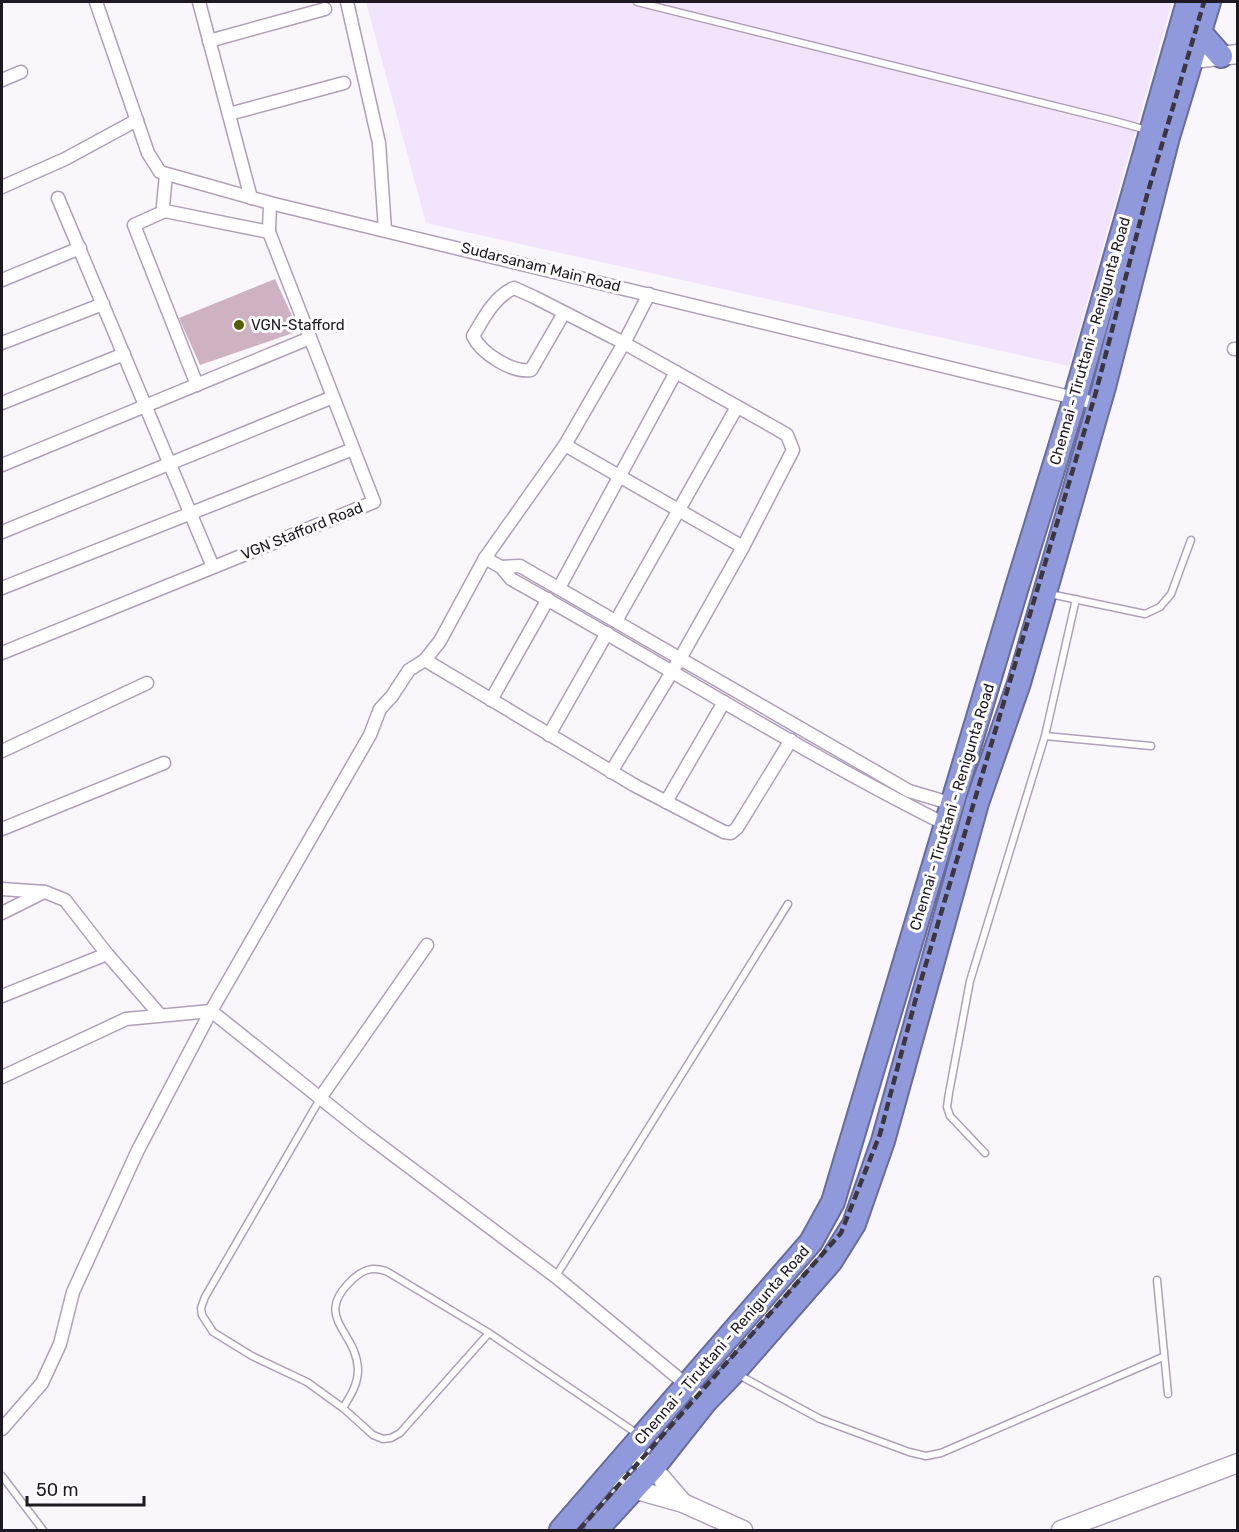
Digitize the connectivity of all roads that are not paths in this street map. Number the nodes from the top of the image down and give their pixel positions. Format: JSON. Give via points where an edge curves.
{"nodes":[{"id":1,"x":96,"y":2,"type":"edge"},
{"id":2,"x":199,"y":2,"type":"edge"},
{"id":3,"x":347,"y":2,"type":"edge"},
{"id":4,"x":637,"y":2,"type":"edge"},
{"id":5,"x":1188,"y":2,"type":"edge"},
{"id":6,"x":1209,"y":2,"type":"edge"},
{"id":7,"x":325,"y":9,"type":"dead end"},
{"id":8,"x":1199,"y":31,"type":"junction"},
{"id":9,"x":209,"y":41,"type":"junction"},
{"id":10,"x":1229,"y":55,"type":"edge"},
{"id":11,"x":1182,"y":57,"type":"junction"},
{"id":12,"x":21,"y":72,"type":"dead end"},
{"id":13,"x":2,"y":80,"type":"edge"},
{"id":14,"x":344,"y":83,"type":"dead end"},
{"id":15,"x":229,"y":114,"type":"junction"},
{"id":16,"x":137,"y":120,"type":"junction"},
{"id":17,"x":1151,"y":132,"type":"junction"},
{"id":18,"x":166,"y":175,"type":"junction"},
{"id":19,"x":2,"y":187,"type":"edge"},
{"id":20,"x":58,"y":198,"type":"dead end"},
{"id":21,"x":251,"y":198,"type":"junction"},
{"id":22,"x":270,"y":203,"type":"junction"},
{"id":23,"x":165,"y":211,"type":"junction"},
{"id":24,"x":386,"y":230,"type":"junction"},
{"id":25,"x":270,"y":232,"type":"junction"},
{"id":26,"x":80,"y":249,"type":"junction"},
{"id":27,"x":2,"y":280,"type":"edge"},
{"id":28,"x":650,"y":294,"type":"junction"},
{"id":29,"x":103,"y":304,"type":"junction"},
{"id":30,"x":564,"y":313,"type":"junction"},
{"id":31,"x":310,"y":338,"type":"junction"},
{"id":32,"x":2,"y":343,"type":"edge"},
{"id":33,"x":624,"y":343,"type":"junction"},
{"id":34,"x":124,"y":354,"type":"junction"},
{"id":35,"x":676,"y":372,"type":"junction"},
{"id":36,"x":197,"y":385,"type":"junction"},
{"id":37,"x":333,"y":397,"type":"junction"},
{"id":38,"x":1075,"y":398,"type":"junction"},
{"id":39,"x":2,"y":404,"type":"edge"},
{"id":40,"x":1100,"y":404,"type":"junction"},
{"id":41,"x":146,"y":406,"type":"junction"},
{"id":42,"x":737,"y":407,"type":"junction"},
{"id":43,"x":565,"y":445,"type":"junction"},
{"id":44,"x":353,"y":450,"type":"junction"},
{"id":45,"x":170,"y":464,"type":"junction"},
{"id":46,"x":2,"y":465,"type":"edge"},
{"id":47,"x":621,"y":476,"type":"junction"},
{"id":48,"x":680,"y":510,"type":"junction"},
{"id":49,"x":191,"y":513,"type":"junction"},
{"id":50,"x":2,"y":532,"type":"edge"},
{"id":51,"x":1191,"y":540,"type":"dead end"},
{"id":52,"x":743,"y":546,"type":"junction"},
{"id":53,"x":485,"y":558,"type":"junction"},
{"id":54,"x":213,"y":567,"type":"junction"},
{"id":55,"x":501,"y":567,"type":"junction"},
{"id":56,"x":2,"y":588,"type":"edge"},
{"id":57,"x":559,"y":588,"type":"junction"},
{"id":58,"x":1044,"y":593,"type":"junction"},
{"id":59,"x":548,"y":599,"type":"junction"},
{"id":60,"x":1076,"y":599,"type":"junction"},
{"id":61,"x":616,"y":621,"type":"junction"},
{"id":62,"x":607,"y":633,"type":"junction"},
{"id":63,"x":2,"y":653,"type":"edge"},
{"id":64,"x":681,"y":657,"type":"junction"},
{"id":65,"x":425,"y":660,"type":"junction"},
{"id":66,"x":672,"y":672,"type":"junction"},
{"id":67,"x":147,"y":683,"type":"dead end"},
{"id":68,"x":491,"y":700,"type":"junction"},
{"id":69,"x":724,"y":702,"type":"junction"},
{"id":70,"x":549,"y":735,"type":"junction"},
{"id":71,"x":1045,"y":736,"type":"junction"},
{"id":72,"x":791,"y":740,"type":"junction"},
{"id":73,"x":823,"y":740,"type":"junction"},
{"id":74,"x":1151,"y":746,"type":"dead end"},
{"id":75,"x":2,"y":751,"type":"edge"},
{"id":76,"x":815,"y":754,"type":"junction"},
{"id":77,"x":164,"y":763,"type":"dead end"},
{"id":78,"x":611,"y":772,"type":"junction"},
{"id":79,"x":666,"y":802,"type":"junction"},
{"id":80,"x":950,"y":815,"type":"junction"},
{"id":81,"x":2,"y":829,"type":"edge"},
{"id":82,"x":2,"y":889,"type":"edge"},
{"id":83,"x":45,"y":892,"type":"junction"},
{"id":84,"x":788,"y":904,"type":"dead end"},
{"id":85,"x":2,"y":913,"type":"edge"},
{"id":86,"x":427,"y":945,"type":"dead end"},
{"id":87,"x":107,"y":954,"type":"junction"},
{"id":88,"x":2,"y":996,"type":"edge"},
{"id":89,"x":211,"y":1011,"type":"junction"},
{"id":90,"x":160,"y":1015,"type":"junction"},
{"id":91,"x":2,"y":1077,"type":"edge"},
{"id":92,"x":320,"y":1098,"type":"junction"},
{"id":93,"x":985,"y":1153,"type":"dead end"},
{"id":94,"x":556,"y":1277,"type":"junction"},
{"id":95,"x":1157,"y":1280,"type":"dead end"},
{"id":96,"x":489,"y":1333,"type":"junction"},
{"id":97,"x":1163,"y":1357,"type":"junction"},
{"id":98,"x":734,"y":1372,"type":"junction"},
{"id":99,"x":686,"y":1384,"type":"junction"},
{"id":100,"x":1168,"y":1394,"type":"dead end"},
{"id":101,"x":706,"y":1401,"type":"junction"},
{"id":102,"x":343,"y":1408,"type":"junction"},
{"id":103,"x":2,"y":1429,"type":"edge"},
{"id":104,"x":636,"y":1445,"type":"junction"},
{"id":105,"x":1238,"y":1463,"type":"edge"},
{"id":106,"x":653,"y":1468,"type":"junction"},
{"id":107,"x":611,"y":1474,"type":"junction"},
{"id":108,"x":2,"y":1476,"type":"edge"},
{"id":109,"x":633,"y":1489,"type":"junction"},
{"id":110,"x":682,"y":1503,"type":"junction"},
{"id":111,"x":43,"y":1530,"type":"edge"},
{"id":112,"x":561,"y":1530,"type":"edge"},
{"id":113,"x":596,"y":1530,"type":"edge"},
{"id":114,"x":738,"y":1530,"type":"edge"},
{"id":115,"x":1061,"y":1530,"type":"edge"}],
"edges":[{"from":1,"to":16,"type":"street"},
{"from":2,"to":9,"type":"street"},
{"from":3,"to":24,"type":"street","via":[[380,142]]},
{"from":4,"to":17,"type":"lane"},
{"from":5,"to":11,"type":"highway","name":"Chennai - Tiruttani - Renigunta Road"},
{"from":6,"to":8,"type":"highway","name":"Chennai - Tiruttani - Renigunta Road"},
{"from":7,"to":9,"type":"street"},
{"from":8,"to":10,"type":"highway"},
{"from":8,"to":11,"type":"highway","name":"Chennai - Tiruttani - Renigunta Road"},
{"from":9,"to":15,"type":"street"},
{"from":10,"to":11,"type":"street"},
{"from":11,"to":17,"type":"highway","name":"Chennai - Tiruttani - Renigunta Road"},
{"from":11,"to":40,"type":"highway","name":"Chennai - Tiruttani - Renigunta Road","via":[[1168,137]]},
{"from":12,"to":13,"type":"street"},
{"from":14,"to":15,"type":"street"},
{"from":15,"to":21,"type":"street"},
{"from":16,"to":18,"type":"street","via":[[148,153]]},
{"from":16,"to":19,"type":"street"},
{"from":17,"to":38,"type":"highway","name":"Chennai - Tiruttani - Renigunta Road"},
{"from":18,"to":21,"type":"street","name":"Sudarsanam Main Road"},
{"from":18,"to":23,"type":"street"},
{"from":20,"to":26,"type":"street"},
{"from":21,"to":22,"type":"street","name":"Sudarsanam Main Road"},
{"from":22,"to":24,"type":"street","name":"Sudarsanam Main Road"},
{"from":22,"to":25,"type":"street","name":"VGN Stafford Road"},
{"from":23,"to":25,"type":"street"},
{"from":23,"to":36,"type":"street","via":[[134,225]]},
{"from":24,"to":28,"type":"street","name":"Sudarsanam Main Road"},
{"from":25,"to":31,"type":"street","name":"VGN Stafford Road"},
{"from":26,"to":27,"type":"street"},
{"from":26,"to":29,"type":"street"},
{"from":28,"to":33,"type":"street"},
{"from":28,"to":38,"type":"street","name":"Sudarsanam Main Road"},
{"from":29,"to":32,"type":"street"},
{"from":29,"to":34,"type":"street"},
{"from":30,"to":30,"type":"street","via":[[514,288],[495,302],[473,336],[488,354],[522,371],[531,370]]},
{"from":30,"to":33,"type":"street"},
{"from":31,"to":36,"type":"street"},
{"from":31,"to":37,"type":"street","name":"VGN Stafford Road"},
{"from":33,"to":35,"type":"street"},
{"from":33,"to":43,"type":"street"},
{"from":34,"to":39,"type":"street"},
{"from":34,"to":41,"type":"street"},
{"from":35,"to":42,"type":"street"},
{"from":35,"to":47,"type":"street"},
{"from":36,"to":41,"type":"street"},
{"from":37,"to":44,"type":"street","name":"VGN Stafford Road"},
{"from":37,"to":45,"type":"street"},
{"from":38,"to":40,"type":"street","name":"Sudarsanam Main Road"},
{"from":38,"to":80,"type":"highway","name":"Chennai - Tiruttani - Renigunta Road"},
{"from":40,"to":58,"type":"highway","name":"Chennai - Tiruttani - Renigunta Road"},
{"from":41,"to":45,"type":"street"},
{"from":41,"to":46,"type":"street"},
{"from":42,"to":48,"type":"street"},
{"from":42,"to":52,"type":"street","via":[[787,435],[794,450]]},
{"from":43,"to":47,"type":"street"},
{"from":43,"to":53,"type":"street"},
{"from":44,"to":49,"type":"street"},
{"from":44,"to":54,"type":"street","name":"VGN Stafford Road","via":[[374,502]]},
{"from":45,"to":49,"type":"street"},
{"from":45,"to":50,"type":"street"},
{"from":47,"to":48,"type":"street"},
{"from":47,"to":57,"type":"street"},
{"from":48,"to":52,"type":"street"},
{"from":48,"to":61,"type":"street"},
{"from":49,"to":54,"type":"street"},
{"from":49,"to":56,"type":"street"},
{"from":51,"to":60,"type":"lane","via":[[1171,594],[1160,607],[1145,614]]},
{"from":52,"to":64,"type":"street"},
{"from":53,"to":55,"type":"street"},
{"from":53,"to":65,"type":"street","via":[[440,641]]},
{"from":54,"to":63,"type":"street","name":"VGN Stafford Road"},
{"from":55,"to":57,"type":"street","via":[[520,566]]},
{"from":55,"to":59,"type":"street","via":[[511,579]]},
{"from":57,"to":61,"type":"street"},
{"from":58,"to":60,"type":"lane"},
{"from":58,"to":98,"type":"highway","name":"Chennai - Tiruttani - Renigunta Road","via":[[1019,682],[976,803],[883,1141],[854,1224],[831,1261]]},
{"from":59,"to":62,"type":"street"},
{"from":59,"to":68,"type":"street"},
{"from":60,"to":71,"type":"lane"},
{"from":61,"to":64,"type":"street"},
{"from":62,"to":66,"type":"street"},
{"from":62,"to":70,"type":"street"},
{"from":64,"to":66,"type":"street"},
{"from":64,"to":73,"type":"street"},
{"from":65,"to":68,"type":"street"},
{"from":65,"to":89,"type":"street","via":[[409,670],[380,709],[370,735]]},
{"from":66,"to":69,"type":"street"},
{"from":66,"to":78,"type":"street"},
{"from":67,"to":75,"type":"street"},
{"from":68,"to":70,"type":"street"},
{"from":69,"to":72,"type":"street"},
{"from":69,"to":79,"type":"street"},
{"from":70,"to":78,"type":"street"},
{"from":71,"to":74,"type":"lane"},
{"from":71,"to":93,"type":"lane","via":[[970,981],[947,1107],[955,1123]]},
{"from":72,"to":76,"type":"street"},
{"from":72,"to":79,"type":"street","via":[[731,833]]},
{"from":73,"to":76,"type":"street"},
{"from":73,"to":80,"type":"street"},
{"from":76,"to":80,"type":"street","via":[[902,803]]},
{"from":77,"to":81,"type":"street"},
{"from":78,"to":79,"type":"street"},
{"from":80,"to":99,"type":"highway","name":"Chennai - Tiruttani - Renigunta Road","via":[[833,1202],[811,1242]]},
{"from":82,"to":83,"type":"street"},
{"from":83,"to":85,"type":"street"},
{"from":83,"to":87,"type":"street","via":[[65,900]]},
{"from":84,"to":94,"type":"lane"},
{"from":86,"to":92,"type":"street"},
{"from":87,"to":88,"type":"street"},
{"from":87,"to":90,"type":"street"},
{"from":89,"to":90,"type":"street"},
{"from":89,"to":92,"type":"street"},
{"from":89,"to":103,"type":"street","via":[[138,1150],[73,1292],[60,1344],[42,1383]]},
{"from":90,"to":91,"type":"street","via":[[126,1019]]},
{"from":92,"to":94,"type":"street"},
{"from":92,"to":102,"type":"lane","via":[[201,1308],[213,1332],[252,1356],[308,1382]]},
{"from":94,"to":99,"type":"street"},
{"from":95,"to":97,"type":"lane"},
{"from":96,"to":102,"type":"lane","via":[[400,1433],[391,1438],[373,1435]]},
{"from":96,"to":102,"type":"lane","via":[[386,1271],[367,1269],[344,1288],[334,1310],[358,1369],[356,1385]]},
{"from":96,"to":104,"type":"lane"},
{"from":97,"to":98,"type":"lane","via":[[941,1453],[926,1456],[820,1419]]},
{"from":97,"to":100,"type":"lane"},
{"from":98,"to":101,"type":"highway","name":"Chennai - Tiruttani - Renigunta Road"},
{"from":99,"to":101,"type":"street"},
{"from":99,"to":104,"type":"highway","name":"Chennai - Tiruttani - Renigunta Road"},
{"from":101,"to":106,"type":"highway","name":"Chennai - Tiruttani - Renigunta Road"},
{"from":104,"to":106,"type":"street"},
{"from":104,"to":107,"type":"highway","name":"Chennai - Tiruttani - Renigunta Road"},
{"from":105,"to":115,"type":"street"},
{"from":106,"to":109,"type":"highway","name":"Chennai - Tiruttani - Renigunta Road"},
{"from":106,"to":110,"type":"street"},
{"from":107,"to":109,"type":"street"},
{"from":107,"to":112,"type":"highway","name":"Chennai - Tiruttani - Renigunta Road"},
{"from":108,"to":111,"type":"lane"},
{"from":109,"to":110,"type":"street"},
{"from":109,"to":113,"type":"highway","name":"Chennai - Tiruttani - Renigunta Road"},
{"from":110,"to":114,"type":"street"}]}
